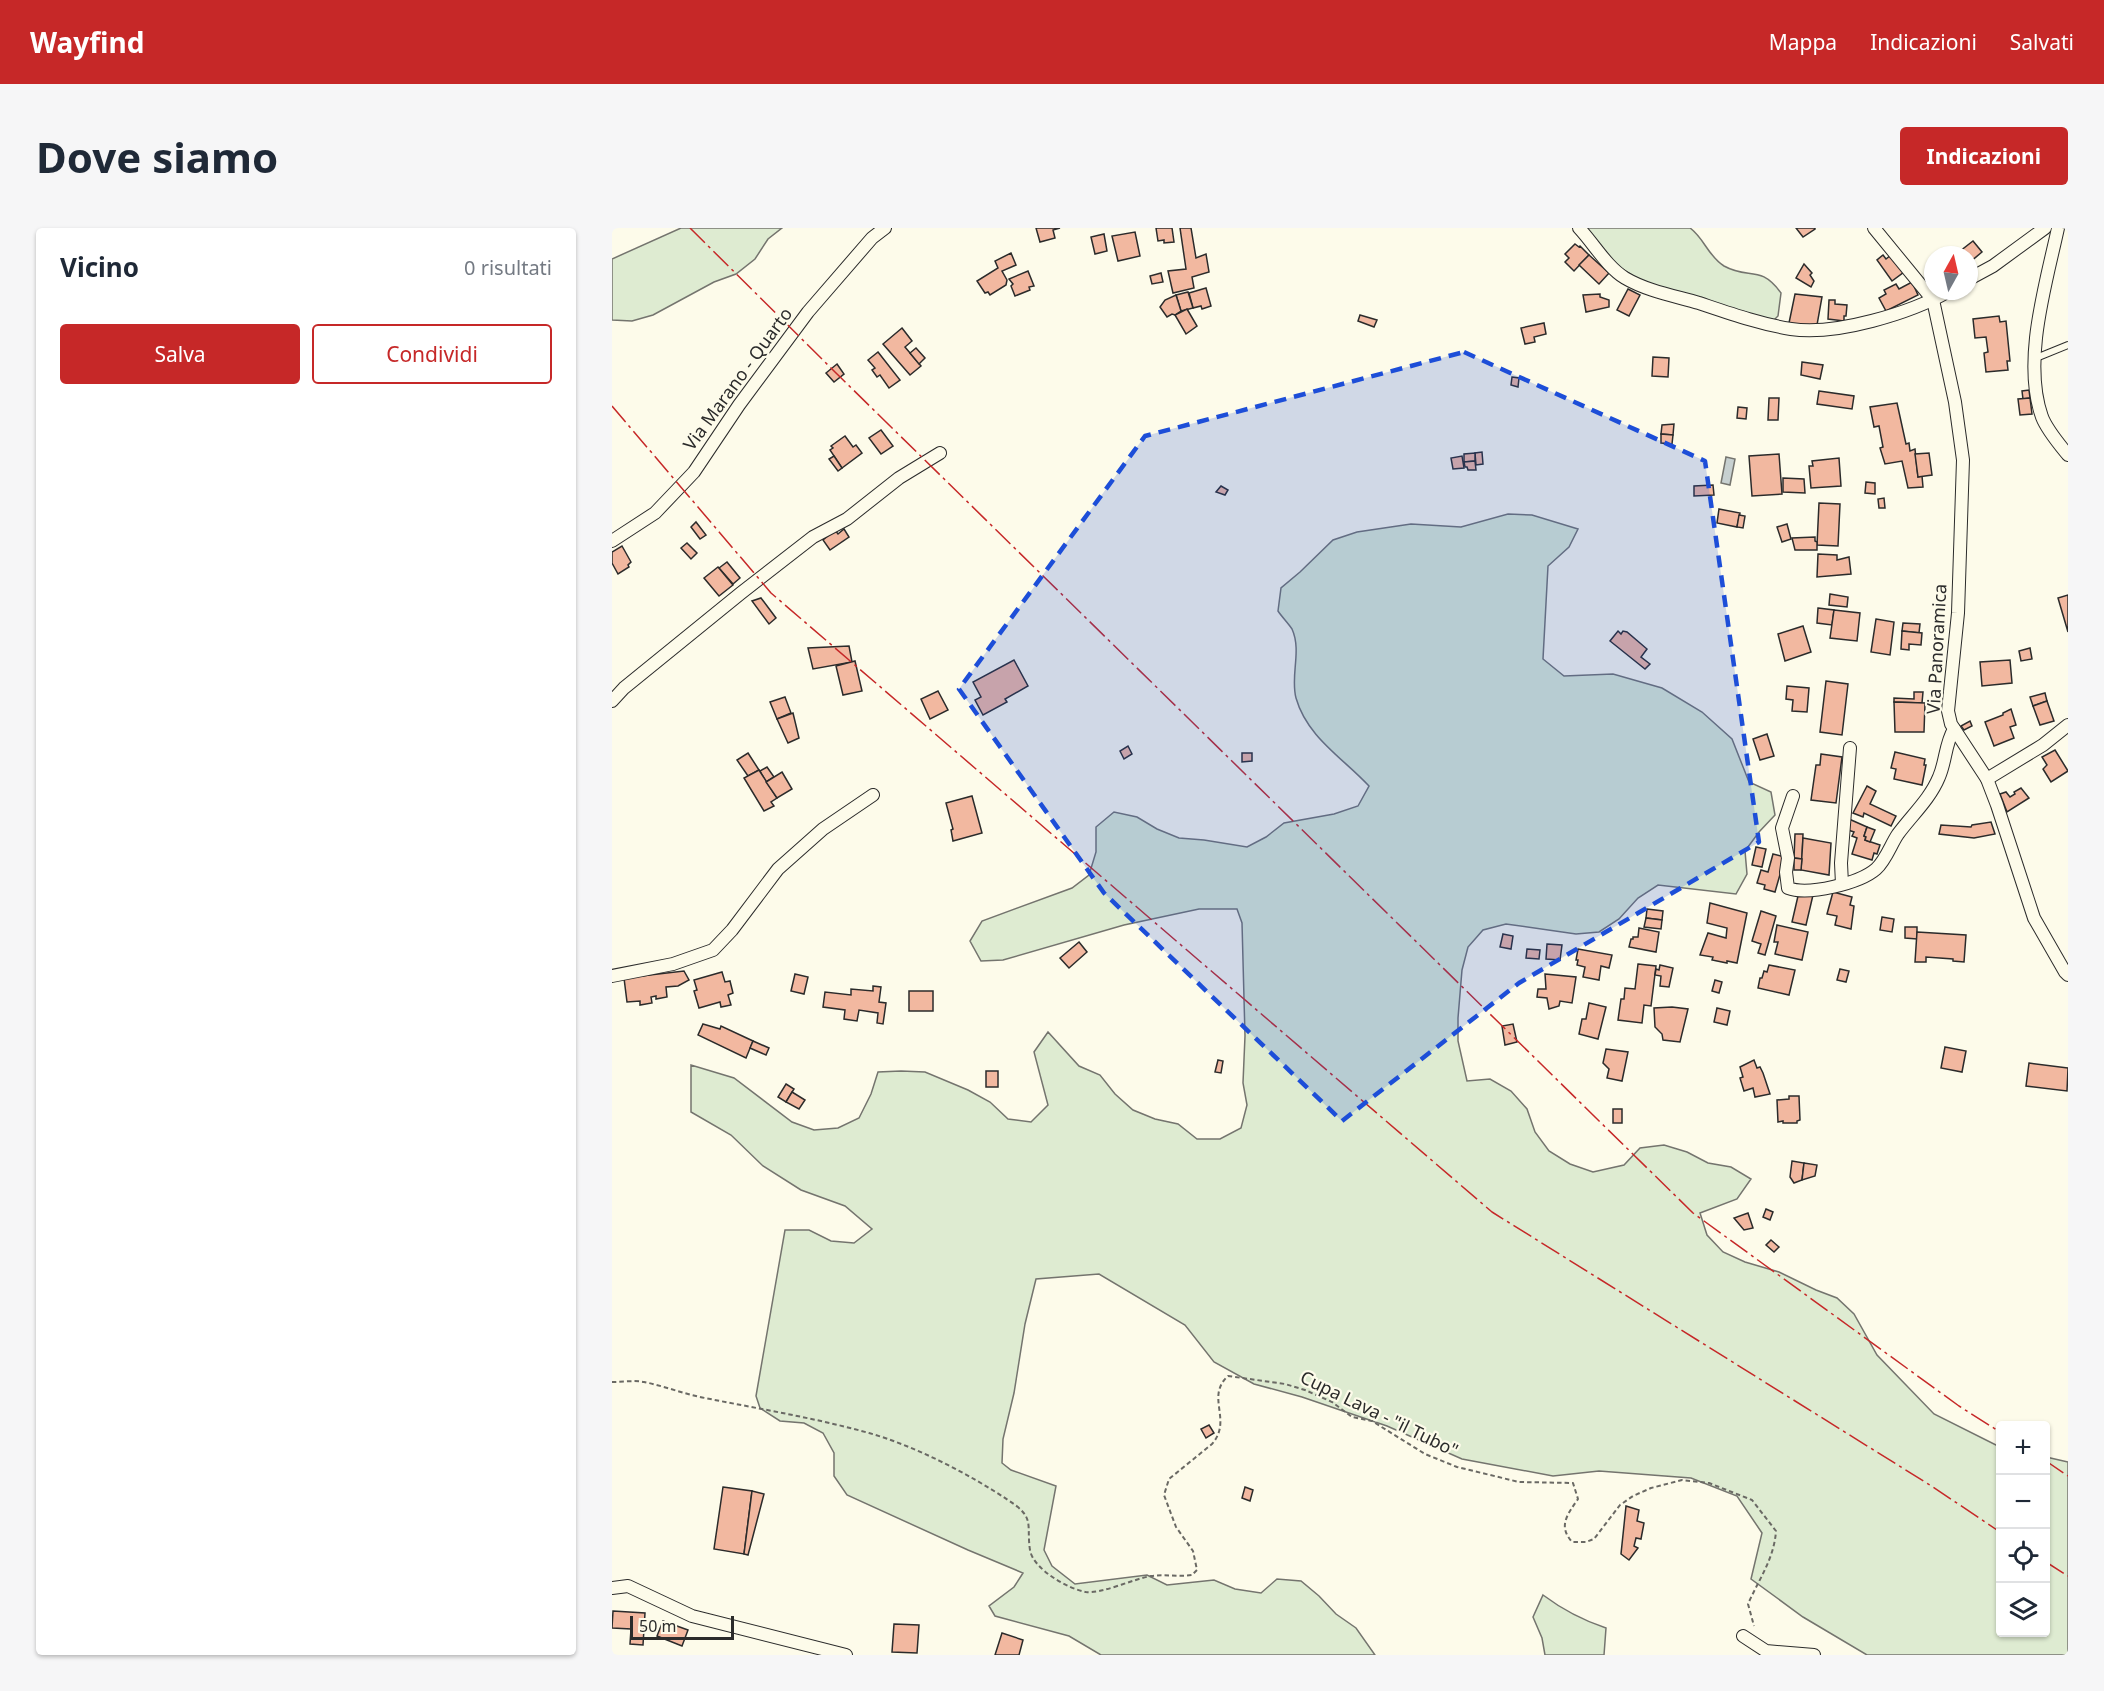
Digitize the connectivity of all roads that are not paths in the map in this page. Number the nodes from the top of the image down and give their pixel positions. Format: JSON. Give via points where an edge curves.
{"nodes":[{"id":1,"x":885,"y":228,"type":"edge"},
{"id":2,"x":1579,"y":228,"type":"edge"},
{"id":3,"x":1874,"y":228,"type":"edge"},
{"id":4,"x":2045,"y":228,"type":"edge"},
{"id":5,"x":2058,"y":228,"type":"edge"},
{"id":6,"x":1978,"y":274,"type":"edge"},
{"id":7,"x":1924,"y":289,"type":"edge"},
{"id":8,"x":1933,"y":300,"type":"joint"},
{"id":9,"x":2068,"y":345,"type":"edge"},
{"id":10,"x":2035,"y":358,"type":"junction"},
{"id":11,"x":940,"y":453,"type":"dead end"},
{"id":12,"x":2068,"y":455,"type":"edge"},
{"id":13,"x":612,"y":541,"type":"edge"},
{"id":14,"x":612,"y":701,"type":"edge"},
{"id":15,"x":2068,"y":725,"type":"edge"},
{"id":16,"x":1954,"y":729,"type":"junction"},
{"id":17,"x":1850,"y":748,"type":"dead end"},
{"id":18,"x":1987,"y":779,"type":"junction"},
{"id":19,"x":873,"y":795,"type":"dead end"},
{"id":20,"x":1793,"y":796,"type":"dead end"},
{"id":21,"x":1842,"y":884,"type":"junction"},
{"id":22,"x":2068,"y":975,"type":"edge"},
{"id":23,"x":612,"y":976,"type":"edge"},
{"id":24,"x":612,"y":1588,"type":"edge"},
{"id":25,"x":1743,"y":1636,"type":"dead end"},
{"id":26,"x":846,"y":1655,"type":"edge"},
{"id":27,"x":1814,"y":1655,"type":"edge"}],
"edges":[{"from":1,"to":13,"type":"street","name":"Via Marano - Quarto","via":[[808,312],[694,472],[655,513]]},
{"from":2,"to":8,"type":"street","via":[[1625,278],[1667,294],[1792,329],[1833,329]]},
{"from":3,"to":7,"type":"street"},
{"from":4,"to":6,"type":"street"},
{"from":5,"to":10,"type":"street","via":[[2039,315]]},
{"from":8,"to":16,"type":"street","name":"Via Panoramica","via":[[1963,460],[1958,613],[1948,711]]},
{"from":9,"to":10,"type":"lane"},
{"from":10,"to":12,"type":"street","via":[[2037,397],[2043,418]]},
{"from":11,"to":14,"type":"street","via":[[899,478],[848,519],[813,537]]},
{"from":15,"to":18,"type":"street"},
{"from":16,"to":18,"type":"street","name":"Via Panoramica"},
{"from":16,"to":21,"type":"street","via":[[1937,782],[1881,864]]},
{"from":17,"to":21,"type":"street"},
{"from":18,"to":22,"type":"street","name":"Via Panoramica","via":[[2034,918]]},
{"from":19,"to":23,"type":"street","via":[[823,829],[778,869],[713,950],[673,964]]},
{"from":20,"to":21,"type":"street","via":[[1782,833],[1788,858],[1788,888],[1811,892]]},
{"from":24,"to":26,"type":"street","via":[[628,1586],[692,1616]]},
{"from":25,"to":27,"type":"street","via":[[1766,1651]]}]}
